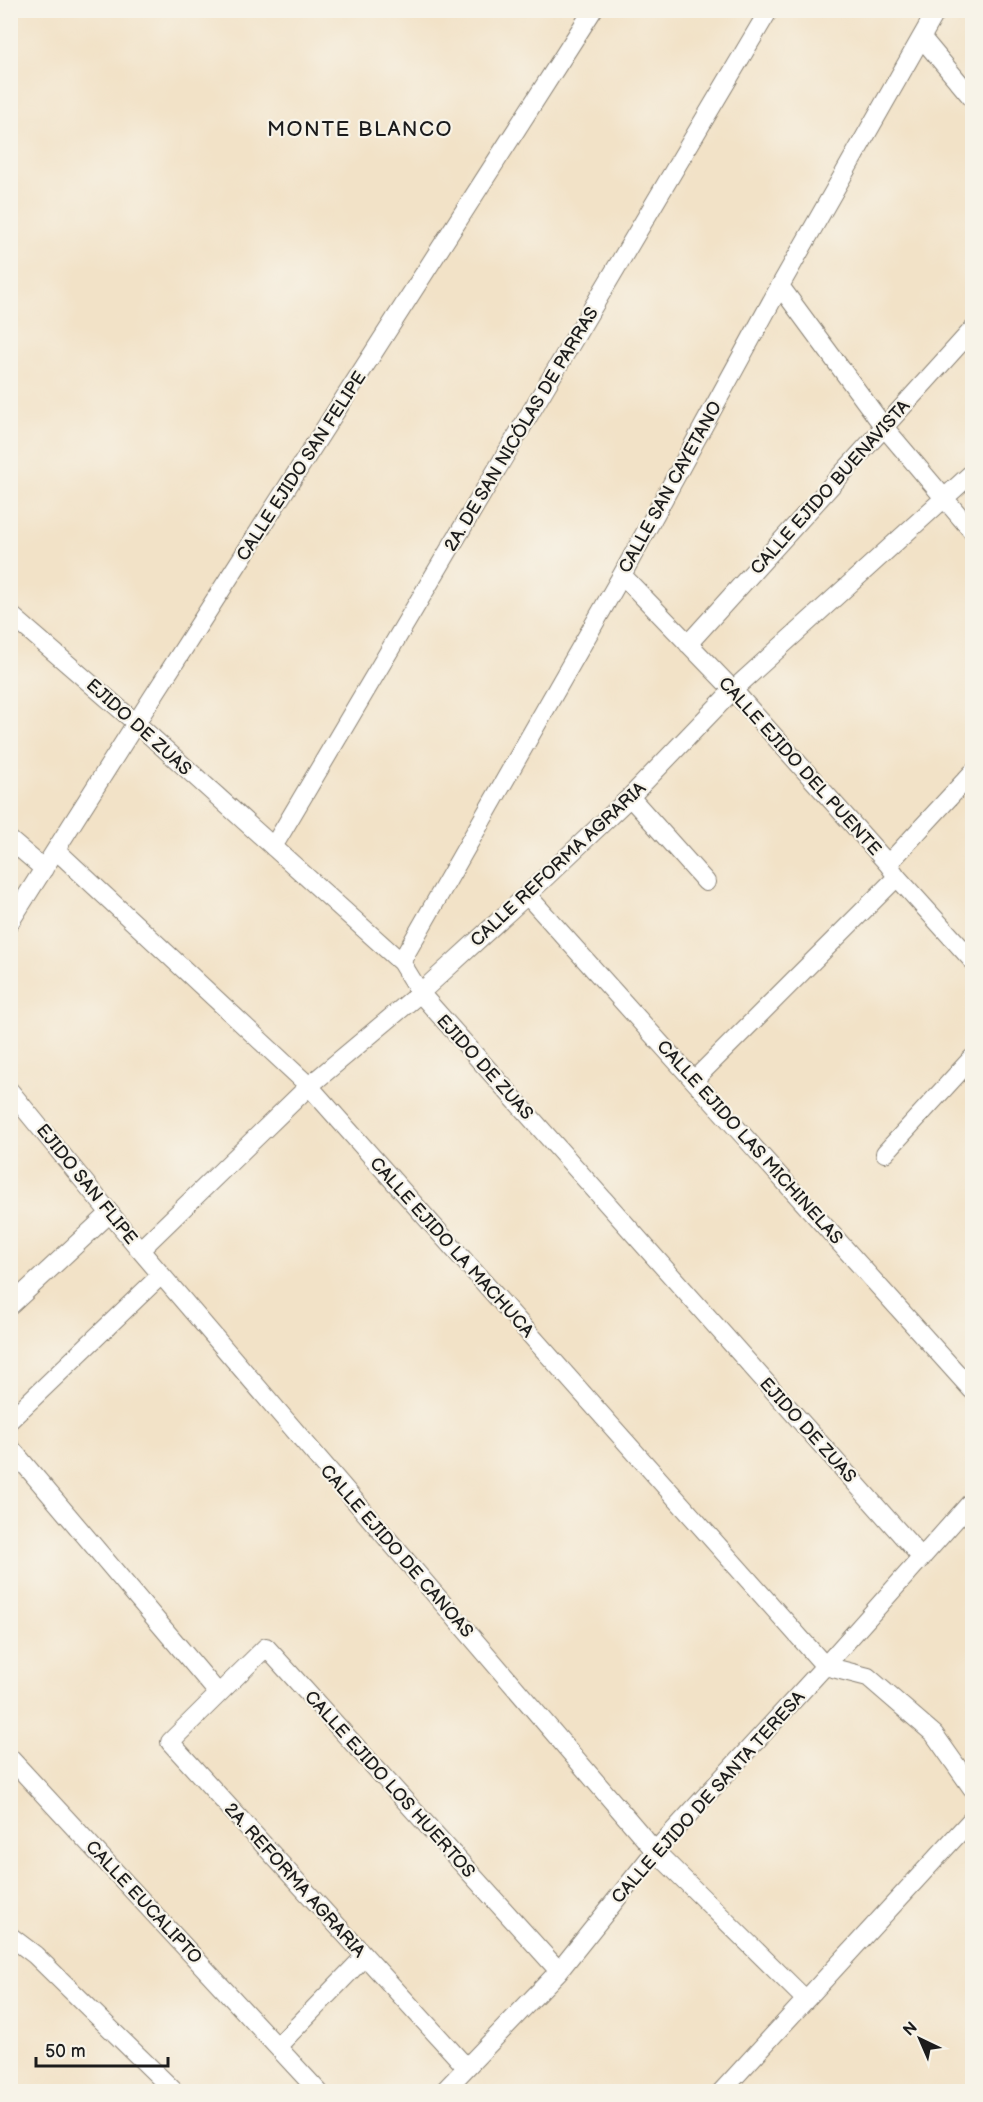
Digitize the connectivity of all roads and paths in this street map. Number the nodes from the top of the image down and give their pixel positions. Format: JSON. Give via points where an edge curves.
{"nodes":[{"id":1,"x":592,"y":10,"type":"edge"},
{"id":2,"x":770,"y":10,"type":"edge"},
{"id":3,"x":937,"y":10,"type":"edge"},
{"id":4,"x":922,"y":38,"type":"junction"},
{"id":5,"x":972,"y":98,"type":"edge"},
{"id":6,"x":780,"y":286,"type":"junction"},
{"id":7,"x":972,"y":330,"type":"edge"},
{"id":8,"x":884,"y":427,"type":"junction"},
{"id":9,"x":972,"y":473,"type":"edge"},
{"id":10,"x":944,"y":499,"type":"junction"},
{"id":11,"x":972,"y":531,"type":"edge"},
{"id":12,"x":622,"y":575,"type":"junction"},
{"id":13,"x":10,"y":615,"type":"edge"},
{"id":14,"x":688,"y":644,"type":"junction"},
{"id":15,"x":733,"y":690,"type":"junction"},
{"id":16,"x":136,"y":723,"type":"junction"},
{"id":17,"x":972,"y":773,"type":"edge"},
{"id":18,"x":630,"y":797,"type":"junction"},
{"id":19,"x":10,"y":840,"type":"edge"},
{"id":20,"x":273,"y":847,"type":"junction"},
{"id":21,"x":56,"y":850,"type":"junction"},
{"id":22,"x":44,"y":869,"type":"junction"},
{"id":23,"x":892,"y":870,"type":"junction"},
{"id":24,"x":706,"y":882,"type":"dead end"},
{"id":25,"x":527,"y":895,"type":"junction"},
{"id":26,"x":10,"y":922,"type":"edge"},
{"id":27,"x":972,"y":960,"type":"edge"},
{"id":28,"x":401,"y":962,"type":"junction"},
{"id":29,"x":420,"y":993,"type":"junction"},
{"id":30,"x":972,"y":1058,"type":"edge"},
{"id":31,"x":693,"y":1080,"type":"junction"},
{"id":32,"x":309,"y":1086,"type":"junction"},
{"id":33,"x":10,"y":1091,"type":"edge"},
{"id":34,"x":17,"y":1112,"type":"edge"},
{"id":35,"x":885,"y":1153,"type":"dead end"},
{"id":36,"x":110,"y":1213,"type":"junction"},
{"id":37,"x":140,"y":1250,"type":"junction"},
{"id":38,"x":161,"y":1275,"type":"junction"},
{"id":39,"x":10,"y":1306,"type":"edge"},
{"id":40,"x":972,"y":1390,"type":"edge"},
{"id":41,"x":10,"y":1420,"type":"edge"},
{"id":42,"x":10,"y":1447,"type":"edge"},
{"id":43,"x":972,"y":1501,"type":"edge"},
{"id":44,"x":922,"y":1558,"type":"junction"},
{"id":45,"x":825,"y":1666,"type":"junction"},
{"id":46,"x":218,"y":1694,"type":"junction"},
{"id":47,"x":10,"y":1758,"type":"edge"},
{"id":48,"x":972,"y":1788,"type":"edge"},
{"id":49,"x":972,"y":1819,"type":"edge"},
{"id":50,"x":655,"y":1851,"type":"junction"},
{"id":51,"x":10,"y":1935,"type":"edge"},
{"id":52,"x":365,"y":1956,"type":"junction"},
{"id":53,"x":559,"y":1971,"type":"junction"},
{"id":54,"x":805,"y":2000,"type":"junction"},
{"id":55,"x":278,"y":2046,"type":"junction"},
{"id":56,"x":466,"y":2067,"type":"junction"},
{"id":57,"x":175,"y":2091,"type":"edge"},
{"id":58,"x":319,"y":2091,"type":"edge"},
{"id":59,"x":443,"y":2091,"type":"edge"},
{"id":60,"x":721,"y":2091,"type":"edge"}],
"edges":[{"from":1,"to":16,"type":"street","name":"CALLE EJIDO SAN FELIPE"},
{"from":2,"to":20,"type":"street","name":"2A. DE SAN NICÓLAS DE PARRAS"},
{"from":3,"to":4,"type":"street","name":"CALLE SAN CAYETANO"},
{"from":4,"to":5,"type":"street"},
{"from":4,"to":6,"type":"street","name":"CALLE SAN CAYETANO"},
{"from":6,"to":8,"type":"street"},
{"from":6,"to":12,"type":"street","name":"CALLE SAN CAYETANO"},
{"from":7,"to":8,"type":"street","name":"CALLE EJIDO BUENAVISTA"},
{"from":8,"to":10,"type":"street"},
{"from":8,"to":14,"type":"street","name":"CALLE EJIDO BUENAVISTA"},
{"from":9,"to":10,"type":"street","name":"CALLE REFORMA AGRARIA"},
{"from":10,"to":11,"type":"street"},
{"from":10,"to":15,"type":"street","name":"CALLE REFORMA AGRARIA"},
{"from":12,"to":14,"type":"street","name":"CALLE EJIDO DEL PUENTE"},
{"from":12,"to":28,"type":"street","name":"CALLE SAN CAYETANO"},
{"from":13,"to":16,"type":"street","name":"EJIDO DE ZUAS"},
{"from":14,"to":15,"type":"street","name":"CALLE EJIDO DEL PUENTE"},
{"from":15,"to":18,"type":"street","name":"CALLE REFORMA AGRARIA"},
{"from":15,"to":23,"type":"street","name":"CALLE EJIDO DEL PUENTE"},
{"from":16,"to":20,"type":"street","name":"EJIDO DE ZUAS"},
{"from":16,"to":21,"type":"street","name":"CALLE EJIDO SAN FELIPE"},
{"from":17,"to":23,"type":"street"},
{"from":18,"to":24,"type":"street"},
{"from":18,"to":25,"type":"street","name":"CALLE REFORMA AGRARIA"},
{"from":19,"to":22,"type":"street"},
{"from":20,"to":28,"type":"street","name":"EJIDO DE ZUAS"},
{"from":21,"to":22,"type":"street","name":"CALLE EJIDO SAN FELIPE"},
{"from":21,"to":32,"type":"street","name":"CALLE EJIDO LA MACHUCA"},
{"from":22,"to":26,"type":"street","name":"CALLE EJIDO SAN FELIPE"},
{"from":23,"to":27,"type":"street","name":"CALLE EJIDO DEL PUENTE"},
{"from":23,"to":31,"type":"street"},
{"from":25,"to":29,"type":"street","name":"CALLE REFORMA AGRARIA"},
{"from":25,"to":31,"type":"street","name":"CALLE EJIDO LAS MICHINELAS"},
{"from":28,"to":29,"type":"street","name":"EJIDO DE ZUAS"},
{"from":29,"to":32,"type":"street","name":"CALLE REFORMA AGRARIA"},
{"from":29,"to":44,"type":"street","name":"EJIDO DE ZUAS"},
{"from":30,"to":35,"type":"street"},
{"from":31,"to":40,"type":"street","name":"CALLE EJIDO LAS MICHINELAS"},
{"from":32,"to":37,"type":"street","name":"CALLE REFORMA AGRARIA"},
{"from":32,"to":45,"type":"street","name":"CALLE EJIDO LA MACHUCA"},
{"from":33,"to":34,"type":"street","name":"EJIDO SAN FLIPE"},
{"from":34,"to":36,"type":"street","name":"EJIDO SAN FLIPE"},
{"from":36,"to":37,"type":"street","name":"EJIDO SAN FLIPE"},
{"from":36,"to":39,"type":"street"},
{"from":37,"to":38,"type":"street","name":"CALLE EJIDO DE CANOAS"},
{"from":38,"to":41,"type":"street"},
{"from":38,"to":50,"type":"street","name":"CALLE EJIDO DE CANOAS"},
{"from":42,"to":46,"type":"street"},
{"from":43,"to":44,"type":"street","name":"CALLE EJIDO DE SANTA TERESA"},
{"from":44,"to":45,"type":"street","name":"CALLE EJIDO DE SANTA TERESA"},
{"from":45,"to":48,"type":"street","via":[[868,1677],[934,1734]]},
{"from":45,"to":50,"type":"street","name":"CALLE EJIDO DE SANTA TERESA"},
{"from":46,"to":52,"type":"street","name":"2A. REFORMA AGRARIA","via":[[170,1742]]},
{"from":46,"to":53,"type":"street","name":"CALLE EJIDO LOS HUERTOS","via":[[266,1647]]},
{"from":47,"to":55,"type":"street","name":"CALLE EUCALIPTO"},
{"from":49,"to":54,"type":"street"},
{"from":50,"to":53,"type":"street","name":"CALLE EJIDO DE SANTA TERESA"},
{"from":50,"to":54,"type":"street","name":"CALLE EJIDO DE CANOAS"},
{"from":51,"to":57,"type":"street"},
{"from":52,"to":55,"type":"street"},
{"from":52,"to":56,"type":"street","name":"2A. REFORMA AGRARIA"},
{"from":53,"to":56,"type":"street","name":"CALLE EJIDO DE SANTA TERESA"},
{"from":54,"to":60,"type":"street"},
{"from":55,"to":58,"type":"street","name":"CALLE EUCALIPTO"},
{"from":56,"to":59,"type":"street","name":"CALLE EJIDO DE SANTA TERESA"}]}
